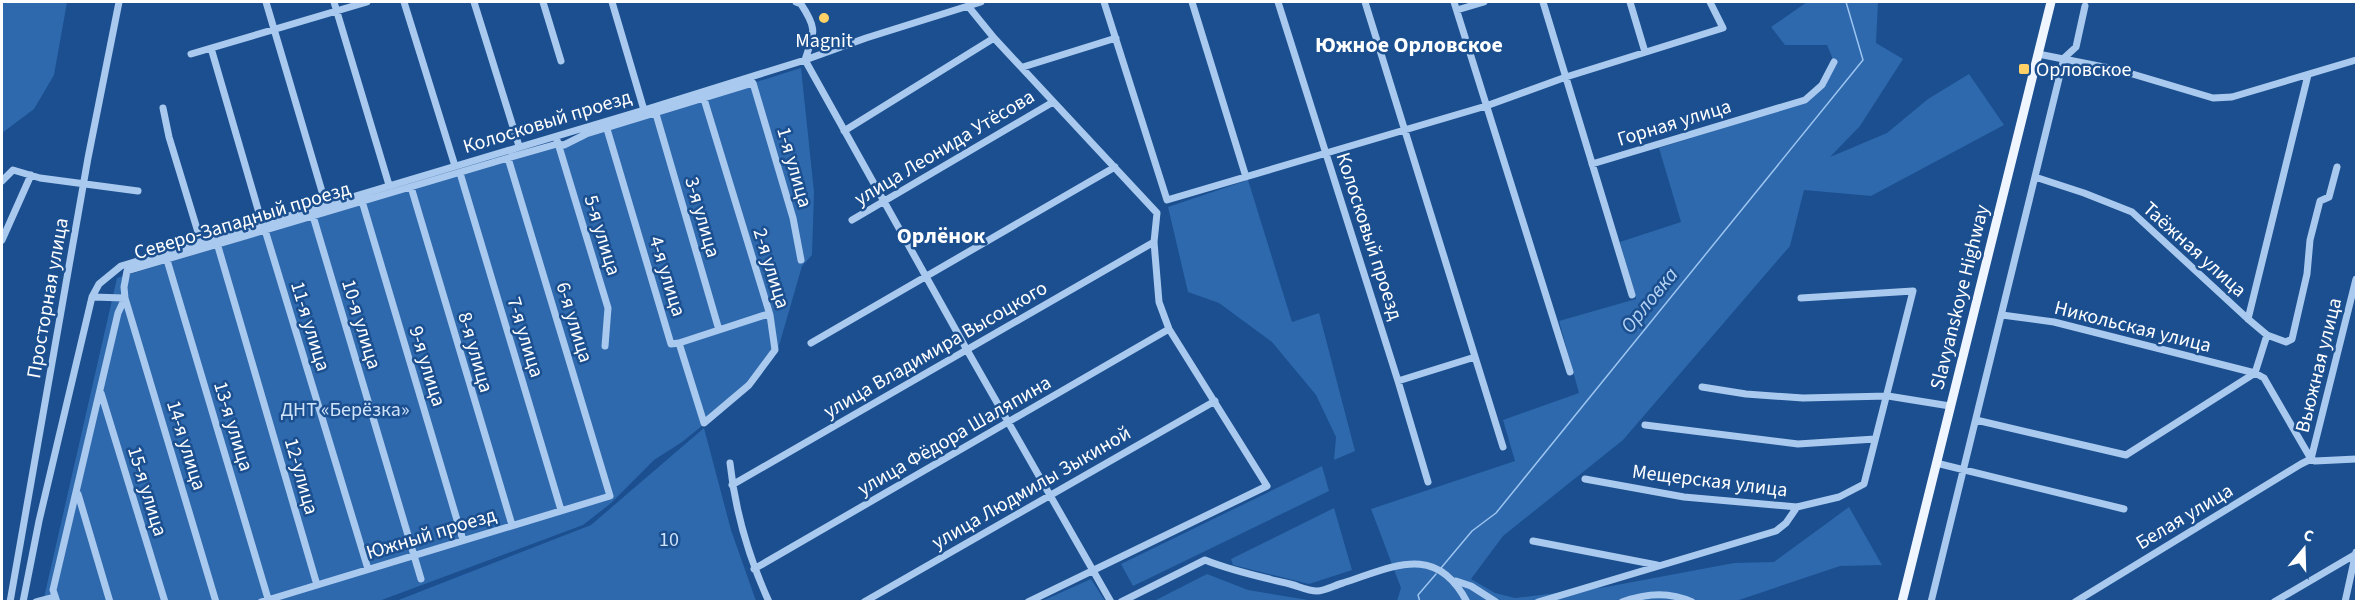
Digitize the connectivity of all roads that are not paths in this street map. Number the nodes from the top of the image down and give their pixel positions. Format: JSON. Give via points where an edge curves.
{"nodes":[{"id":1,"x":119,"y":2,"type":"edge"},
{"id":2,"x":266,"y":2,"type":"edge"},
{"id":3,"x":334,"y":2,"type":"edge"},
{"id":4,"x":367,"y":2,"type":"edge"},
{"id":5,"x":404,"y":2,"type":"edge"},
{"id":6,"x":474,"y":2,"type":"edge"},
{"id":7,"x":543,"y":2,"type":"edge"},
{"id":8,"x":612,"y":2,"type":"edge"},
{"id":9,"x":796,"y":2,"type":"edge"},
{"id":10,"x":981,"y":2,"type":"edge"},
{"id":11,"x":1104,"y":2,"type":"edge"},
{"id":12,"x":1192,"y":2,"type":"edge"},
{"id":13,"x":1278,"y":2,"type":"edge"},
{"id":14,"x":1365,"y":2,"type":"edge"},
{"id":15,"x":1454,"y":2,"type":"edge"},
{"id":16,"x":1485,"y":2,"type":"edge"},
{"id":17,"x":1543,"y":2,"type":"edge"},
{"id":18,"x":1630,"y":2,"type":"edge"},
{"id":19,"x":1710,"y":2,"type":"edge"},
{"id":20,"x":2051,"y":2,"type":"edge"},
{"id":21,"x":968,"y":6,"type":"junction"},
{"id":22,"x":2085,"y":6,"type":"dead end"},
{"id":23,"x":337,"y":10,"type":"junction"},
{"id":24,"x":1457,"y":10,"type":"junction"},
{"id":25,"x":275,"y":29,"type":"junction"},
{"id":26,"x":994,"y":38,"type":"junction"},
{"id":27,"x":1116,"y":38,"type":"junction"},
{"id":28,"x":211,"y":48,"type":"junction"},
{"id":29,"x":1645,"y":52,"type":"junction"},
{"id":30,"x":191,"y":54,"type":"dead end"},
{"id":31,"x":2038,"y":54,"type":"junction"},
{"id":32,"x":2064,"y":58,"type":"junction"},
{"id":33,"x":805,"y":60,"type":"junction"},
{"id":34,"x":2356,"y":60,"type":"edge"},
{"id":35,"x":561,"y":61,"type":"dead end"},
{"id":36,"x":1834,"y":62,"type":"dead end"},
{"id":37,"x":1023,"y":68,"type":"junction"},
{"id":38,"x":2308,"y":75,"type":"junction"},
{"id":39,"x":1566,"y":77,"type":"junction"},
{"id":40,"x":753,"y":83,"type":"joint"},
{"id":41,"x":704,"y":99,"type":"junction"},
{"id":42,"x":1053,"y":102,"type":"junction"},
{"id":43,"x":1486,"y":106,"type":"junction"},
{"id":44,"x":163,"y":108,"type":"dead end"},
{"id":45,"x":644,"y":110,"type":"junction"},
{"id":46,"x":656,"y":114,"type":"junction"},
{"id":47,"x":607,"y":129,"type":"junction"},
{"id":48,"x":1406,"y":129,"type":"junction"},
{"id":49,"x":844,"y":130,"type":"junction"},
{"id":50,"x":556,"y":135,"type":"junction"},
{"id":51,"x":557,"y":144,"type":"junction"},
{"id":52,"x":519,"y":146,"type":"junction"},
{"id":53,"x":1326,"y":154,"type":"junction"},
{"id":54,"x":508,"y":158,"type":"junction"},
{"id":55,"x":1592,"y":164,"type":"junction"},
{"id":56,"x":455,"y":166,"type":"junction"},
{"id":57,"x":1115,"y":167,"type":"junction"},
{"id":58,"x":2337,"y":167,"type":"dead end"},
{"id":59,"x":460,"y":173,"type":"junction"},
{"id":60,"x":31,"y":175,"type":"junction"},
{"id":61,"x":1246,"y":177,"type":"junction"},
{"id":62,"x":2036,"y":177,"type":"junction"},
{"id":63,"x":2,"y":182,"type":"edge"},
{"id":64,"x":84,"y":185,"type":"junction"},
{"id":65,"x":389,"y":185,"type":"junction"},
{"id":66,"x":411,"y":187,"type":"junction"},
{"id":67,"x":138,"y":191,"type":"dead end"},
{"id":68,"x":362,"y":201,"type":"junction"},
{"id":69,"x":884,"y":203,"type":"junction"},
{"id":70,"x":326,"y":205,"type":"junction"},
{"id":71,"x":313,"y":216,"type":"junction"},
{"id":72,"x":852,"y":220,"type":"dead end"},
{"id":73,"x":263,"y":227,"type":"junction"},
{"id":74,"x":2,"y":240,"type":"edge"},
{"id":75,"x":217,"y":241,"type":"junction"},
{"id":76,"x":201,"y":242,"type":"junction"},
{"id":77,"x":1154,"y":242,"type":"junction"},
{"id":78,"x":166,"y":260,"type":"junction"},
{"id":79,"x":801,"y":260,"type":"dead end"},
{"id":80,"x":927,"y":277,"type":"junction"},
{"id":81,"x":2356,"y":279,"type":"edge"},
{"id":82,"x":1632,"y":295,"type":"dead end"},
{"id":83,"x":92,"y":297,"type":"junction"},
{"id":84,"x":125,"y":298,"type":"junction"},
{"id":85,"x":1801,"y":298,"type":"dead end"},
{"id":86,"x":768,"y":315,"type":"junction"},
{"id":87,"x":2002,"y":315,"type":"junction"},
{"id":88,"x":2248,"y":319,"type":"junction"},
{"id":89,"x":1169,"y":328,"type":"junction"},
{"id":90,"x":719,"y":330,"type":"junction"},
{"id":91,"x":2267,"y":335,"type":"junction"},
{"id":92,"x":679,"y":343,"type":"junction"},
{"id":93,"x":810,"y":343,"type":"dead end"},
{"id":94,"x":605,"y":346,"type":"dead end"},
{"id":95,"x":967,"y":350,"type":"junction"},
{"id":96,"x":1475,"y":357,"type":"junction"},
{"id":97,"x":1570,"y":372,"type":"dead end"},
{"id":98,"x":2255,"y":373,"type":"junction"},
{"id":99,"x":1398,"y":381,"type":"junction"},
{"id":100,"x":1702,"y":387,"type":"dead end"},
{"id":101,"x":100,"y":390,"type":"junction"},
{"id":102,"x":1886,"y":396,"type":"junction"},
{"id":103,"x":1215,"y":401,"type":"junction"},
{"id":104,"x":1950,"y":406,"type":"junction"},
{"id":105,"x":1976,"y":420,"type":"junction"},
{"id":106,"x":1009,"y":422,"type":"junction"},
{"id":107,"x":704,"y":423,"type":"joint"},
{"id":108,"x":1645,"y":425,"type":"dead end"},
{"id":109,"x":1875,"y":439,"type":"junction"},
{"id":110,"x":1503,"y":447,"type":"dead end"},
{"id":111,"x":2312,"y":459,"type":"junction"},
{"id":112,"x":2356,"y":459,"type":"edge"},
{"id":113,"x":730,"y":463,"type":"dead end"},
{"id":114,"x":1936,"y":463,"type":"junction"},
{"id":115,"x":1964,"y":471,"type":"junction"},
{"id":116,"x":1585,"y":479,"type":"dead end"},
{"id":117,"x":1428,"y":482,"type":"dead end"},
{"id":118,"x":732,"y":485,"type":"junction"},
{"id":119,"x":77,"y":491,"type":"junction"},
{"id":120,"x":1052,"y":495,"type":"junction"},
{"id":121,"x":610,"y":496,"type":"joint"},
{"id":122,"x":1797,"y":507,"type":"junction"},
{"id":123,"x":2124,"y":509,"type":"dead end"},
{"id":124,"x":561,"y":510,"type":"junction"},
{"id":125,"x":512,"y":525,"type":"junction"},
{"id":126,"x":463,"y":540,"type":"junction"},
{"id":127,"x":1533,"y":541,"type":"dead end"},
{"id":128,"x":2356,"y":553,"type":"edge"},
{"id":129,"x":415,"y":555,"type":"junction"},
{"id":130,"x":1660,"y":566,"type":"junction"},
{"id":131,"x":368,"y":569,"type":"junction"},
{"id":132,"x":754,"y":569,"type":"junction"},
{"id":133,"x":1095,"y":570,"type":"junction"},
{"id":134,"x":421,"y":579,"type":"dead end"},
{"id":135,"x":1455,"y":581,"type":"junction"},
{"id":136,"x":317,"y":585,"type":"junction"},
{"id":137,"x":55,"y":596,"type":"edge"},
{"id":138,"x":266,"y":601,"type":"edge"},
{"id":139,"x":10,"y":602,"type":"edge"},
{"id":140,"x":23,"y":602,"type":"edge"},
{"id":141,"x":36,"y":602,"type":"edge"},
{"id":142,"x":110,"y":602,"type":"edge"},
{"id":143,"x":165,"y":602,"type":"edge"},
{"id":144,"x":216,"y":602,"type":"edge"},
{"id":145,"x":769,"y":602,"type":"edge"},
{"id":146,"x":864,"y":602,"type":"edge"},
{"id":147,"x":1028,"y":602,"type":"edge"},
{"id":148,"x":1111,"y":602,"type":"edge"},
{"id":149,"x":1121,"y":602,"type":"edge"},
{"id":150,"x":1467,"y":602,"type":"edge"},
{"id":151,"x":1496,"y":602,"type":"edge"},
{"id":152,"x":1538,"y":602,"type":"edge"},
{"id":153,"x":1622,"y":602,"type":"edge"},
{"id":154,"x":1692,"y":602,"type":"edge"},
{"id":155,"x":1902,"y":602,"type":"edge"},
{"id":156,"x":1931,"y":602,"type":"edge"},
{"id":157,"x":2075,"y":602,"type":"edge"},
{"id":158,"x":2274,"y":602,"type":"edge"},
{"id":159,"x":2345,"y":602,"type":"edge"}],
"edges":[{"from":1,"to":64,"type":"street","name":"Просторная улица"},
{"from":2,"to":25,"type":"street"},
{"from":3,"to":23,"type":"street"},
{"from":4,"to":23,"type":"street"},
{"from":5,"to":56,"type":"street"},
{"from":6,"to":52,"type":"street"},
{"from":7,"to":35,"type":"street"},
{"from":8,"to":45,"type":"street"},
{"from":9,"to":33,"type":"street","via":[[813,24]]},
{"from":10,"to":21,"type":"street","name":"Колосковый проезд"},
{"from":11,"to":27,"type":"street"},
{"from":12,"to":61,"type":"street"},
{"from":13,"to":53,"type":"street","name":"Колосковый проезд"},
{"from":14,"to":48,"type":"street"},
{"from":15,"to":24,"type":"street"},
{"from":16,"to":24,"type":"street"},
{"from":17,"to":39,"type":"street"},
{"from":18,"to":29,"type":"street"},
{"from":19,"to":29,"type":"street","via":[[1723,28]]},
{"from":20,"to":31,"type":"main road","name":"Slavyanskoye Highway"},
{"from":21,"to":26,"type":"street","name":"улица Леонида Утёсова"},
{"from":21,"to":33,"type":"street","name":"Колосковый проезд"},
{"from":22,"to":32,"type":"street","via":[[2076,47]]},
{"from":23,"to":25,"type":"street"},
{"from":23,"to":65,"type":"street"},
{"from":24,"to":43,"type":"street"},
{"from":25,"to":28,"type":"street"},
{"from":25,"to":70,"type":"street"},
{"from":26,"to":37,"type":"street","name":"улица Леонида Утёсова"},
{"from":26,"to":49,"type":"street"},
{"from":27,"to":37,"type":"street","name":"улица Леонида Утёсова"},
{"from":27,"to":61,"type":"street","via":[[1167,200]]},
{"from":28,"to":30,"type":"street"},
{"from":28,"to":73,"type":"street","name":"11-я улица"},
{"from":29,"to":39,"type":"street"},
{"from":31,"to":32,"type":"street"},
{"from":31,"to":104,"type":"main road","name":"Slavyanskoye Highway"},
{"from":32,"to":38,"type":"street","via":[[2213,98],[2232,97]]},
{"from":32,"to":62,"type":"street"},
{"from":33,"to":45,"type":"street","name":"Колосковый проезд"},
{"from":33,"to":49,"type":"street"},
{"from":34,"to":38,"type":"street"},
{"from":36,"to":55,"type":"street","name":"Горная улица","via":[[1822,85],[1805,100]]},
{"from":37,"to":42,"type":"street","name":"улица Леонида Утёсова"},
{"from":38,"to":88,"type":"street"},
{"from":39,"to":43,"type":"street"},
{"from":39,"to":55,"type":"street"},
{"from":40,"to":41,"type":"street","name":"Северо-Западный проезд"},
{"from":40,"to":79,"type":"street","name":"1-я улица","via":[[793,218]]},
{"from":41,"to":46,"type":"street","name":"Северо-Западный проезд"},
{"from":41,"to":86,"type":"street","name":"2-я улица"},
{"from":42,"to":57,"type":"street","name":"улица Леонида Утёсова"},
{"from":42,"to":69,"type":"street","name":"улица Леонида Утёсова"},
{"from":43,"to":48,"type":"street"},
{"from":43,"to":97,"type":"street"},
{"from":44,"to":76,"type":"street"},
{"from":45,"to":50,"type":"street","name":"Колосковый проезд"},
{"from":46,"to":47,"type":"street","name":"Северо-Западный проезд"},
{"from":46,"to":90,"type":"street","name":"3-я улица"},
{"from":47,"to":51,"type":"street","name":"Северо-Западный проезд"},
{"from":47,"to":92,"type":"street","name":"4-я улица","via":[[671,344]]},
{"from":48,"to":53,"type":"street"},
{"from":48,"to":96,"type":"street"},
{"from":49,"to":69,"type":"street"},
{"from":50,"to":51,"type":"street","name":"5-я улица"},
{"from":50,"to":52,"type":"street","name":"Колосковый проезд"},
{"from":51,"to":54,"type":"street","name":"Северо-Западный проезд"},
{"from":51,"to":94,"type":"street","name":"5-я улица","via":[[608,308]]},
{"from":52,"to":56,"type":"street","name":"Колосковый проезд"},
{"from":53,"to":61,"type":"street"},
{"from":53,"to":99,"type":"street","name":"Колосковый проезд"},
{"from":54,"to":59,"type":"street","name":"Северо-Западный проезд"},
{"from":54,"to":121,"type":"street","name":"6-я улица"},
{"from":55,"to":82,"type":"street"},
{"from":56,"to":65,"type":"street","name":"Колосковый проезд"},
{"from":57,"to":77,"type":"street","name":"улица Леонида Утёсова","via":[[1156,213]]},
{"from":57,"to":80,"type":"street"},
{"from":58,"to":91,"type":"street","via":[[2329,197],[2320,201],[2317,210],[2292,339],[2286,342]]},
{"from":59,"to":66,"type":"street","name":"Северо-Западный проезд"},
{"from":59,"to":124,"type":"street","name":"7-я улица"},
{"from":60,"to":63,"type":"street","via":[[13,170]]},
{"from":60,"to":64,"type":"street"},
{"from":60,"to":74,"type":"street"},
{"from":62,"to":87,"type":"street"},
{"from":62,"to":88,"type":"street","name":"Таёжная улица","via":[[2132,212]]},
{"from":64,"to":67,"type":"street"},
{"from":64,"to":139,"type":"street","name":"Просторная улица"},
{"from":65,"to":70,"type":"street","name":"Колосковый проезд"},
{"from":66,"to":68,"type":"street","name":"Северо-Западный проезд"},
{"from":66,"to":125,"type":"street","name":"8-я улица"},
{"from":68,"to":71,"type":"street","name":"Северо-Западный проезд"},
{"from":68,"to":126,"type":"street","name":"9-я улица"},
{"from":69,"to":72,"type":"street","name":"улица Леонида Утёсова"},
{"from":69,"to":80,"type":"street"},
{"from":70,"to":73,"type":"street","name":"Колосковый проезд"},
{"from":71,"to":73,"type":"street","name":"Северо-Западный проезд"},
{"from":71,"to":129,"type":"street","name":"10-я улица"},
{"from":73,"to":75,"type":"street","name":"Колосковый проезд"},
{"from":73,"to":131,"type":"street","name":"11-я улица"},
{"from":75,"to":76,"type":"street","name":"Колосковый проезд"},
{"from":75,"to":78,"type":"street","name":"Северо-Западный проезд"},
{"from":75,"to":136,"type":"street","name":"12-улица"},
{"from":76,"to":83,"type":"street","name":"Колосковый проезд","via":[[121,266],[99,284]]},
{"from":77,"to":89,"type":"street","name":"улица Леонида Утёсова","via":[[1159,302]]},
{"from":77,"to":95,"type":"street","name":"улица Владимира Высоцкого"},
{"from":78,"to":84,"type":"street","name":"Северо-Западный проезд","via":[[127,271]]},
{"from":78,"to":138,"type":"street","name":"13-я улица"},
{"from":80,"to":93,"type":"street"},
{"from":80,"to":95,"type":"street"},
{"from":81,"to":111,"type":"street","name":"Вьюжная улица"},
{"from":83,"to":84,"type":"street"},
{"from":83,"to":140,"type":"street"},
{"from":84,"to":101,"type":"street","name":"Северо-Западный проезд"},
{"from":84,"to":144,"type":"street","name":"14-я улица"},
{"from":85,"to":102,"type":"street","via":[[1913,291]]},
{"from":86,"to":90,"type":"street"},
{"from":86,"to":107,"type":"street","name":"2-я улица","via":[[775,350],[749,385]]},
{"from":87,"to":98,"type":"street","name":"Никольская улица","via":[[2054,322]]},
{"from":87,"to":105,"type":"street"},
{"from":88,"to":91,"type":"street","name":"Таёжная улица"},
{"from":89,"to":103,"type":"street","name":"улица Леонида Утёсова"},
{"from":89,"to":106,"type":"street","name":"улица Фёдора Шаляпина"},
{"from":90,"to":92,"type":"street"},
{"from":91,"to":98,"type":"street"},
{"from":92,"to":107,"type":"street","name":"4-я улица"},
{"from":95,"to":106,"type":"street"},
{"from":95,"to":118,"type":"street","name":"улица Владимира Высоцкого"},
{"from":96,"to":99,"type":"street"},
{"from":96,"to":110,"type":"street"},
{"from":98,"to":105,"type":"street","via":[[2126,455]]},
{"from":98,"to":111,"type":"street","via":[[2264,378]]},
{"from":99,"to":117,"type":"street","name":"Колосковый проезд"},
{"from":100,"to":102,"type":"street","via":[[1803,398]]},
{"from":101,"to":119,"type":"street","name":"Северо-Западный проезд"},
{"from":101,"to":143,"type":"street","name":"15-я улица"},
{"from":102,"to":104,"type":"street"},
{"from":102,"to":109,"type":"street"},
{"from":103,"to":120,"type":"street","name":"улица Людмилы Зыкиной"},
{"from":103,"to":133,"type":"street","name":"улица Леонида Утёсова","via":[[1267,486]]},
{"from":104,"to":114,"type":"main road","name":"Slavyanskoye Highway"},
{"from":105,"to":115,"type":"street"},
{"from":106,"to":120,"type":"street"},
{"from":106,"to":132,"type":"street","name":"улица Фёдора Шаляпина"},
{"from":108,"to":109,"type":"street","via":[[1798,444]]},
{"from":109,"to":122,"type":"street","name":"Мещерская улица","via":[[1864,484],[1839,497]]},
{"from":111,"to":112,"type":"street"},
{"from":111,"to":157,"type":"street","name":"Белая улица"},
{"from":113,"to":118,"type":"street"},
{"from":114,"to":115,"type":"street"},
{"from":114,"to":155,"type":"main road","name":"Slavyanskoye Highway"},
{"from":115,"to":123,"type":"street"},
{"from":115,"to":156,"type":"street"},
{"from":116,"to":122,"type":"street","name":"Мещерская улица","via":[[1684,497]]},
{"from":118,"to":132,"type":"street"},
{"from":119,"to":137,"type":"street","name":"Северо-Западный проезд"},
{"from":119,"to":142,"type":"street"},
{"from":120,"to":133,"type":"street"},
{"from":120,"to":146,"type":"street","name":"улица Людмилы Зыкиной"},
{"from":121,"to":124,"type":"street","name":"Южный проезд"},
{"from":122,"to":130,"type":"street","via":[[1776,531]]},
{"from":124,"to":125,"type":"street","name":"Южный проезд"},
{"from":125,"to":126,"type":"street","name":"Южный проезд"},
{"from":126,"to":129,"type":"street","name":"Южный проезд"},
{"from":127,"to":130,"type":"street"},
{"from":128,"to":158,"type":"street"},
{"from":128,"to":159,"type":"street"},
{"from":129,"to":131,"type":"street","name":"Южный проезд"},
{"from":129,"to":134,"type":"street","name":"10-я улица"},
{"from":130,"to":152,"type":"street"},
{"from":131,"to":136,"type":"street","name":"Южный проезд"},
{"from":132,"to":145,"type":"street"},
{"from":133,"to":147,"type":"street"},
{"from":133,"to":148,"type":"street"},
{"from":135,"to":149,"type":"street","via":[[1434,566],[1412,563],[1317,591],[1205,560]]},
{"from":135,"to":150,"type":"street"},
{"from":135,"to":151,"type":"street"},
{"from":136,"to":138,"type":"street","name":"Южный проезд"},
{"from":137,"to":141,"type":"street"},
{"from":153,"to":154,"type":"street","via":[[1637,596],[1664,594]]}]}
